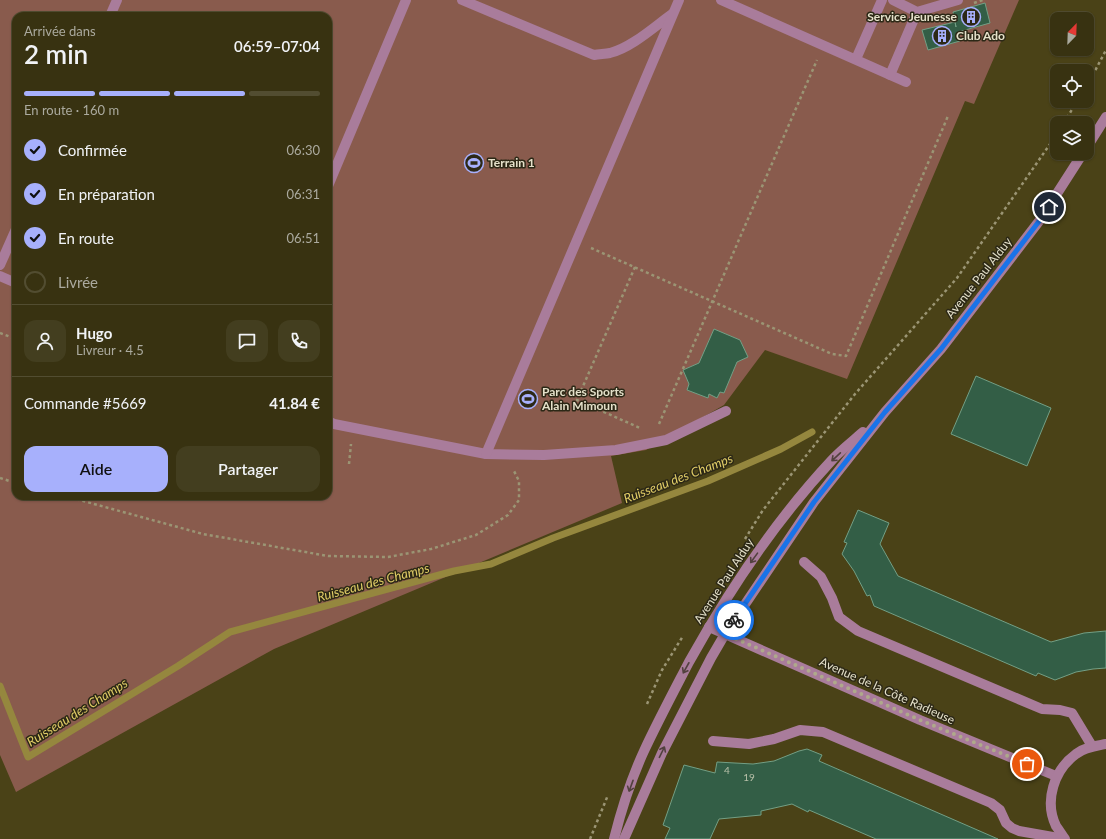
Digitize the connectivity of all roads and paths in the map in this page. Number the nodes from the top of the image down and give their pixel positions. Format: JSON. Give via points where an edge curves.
{"nodes":[{"id":1,"x":118,"y":0,"type":"edge"},
{"id":2,"x":406,"y":0,"type":"edge"},
{"id":3,"x":462,"y":0,"type":"edge"},
{"id":4,"x":679,"y":0,"type":"edge"},
{"id":5,"x":721,"y":0,"type":"edge"},
{"id":6,"x":882,"y":0,"type":"edge"},
{"id":7,"x":892,"y":0,"type":"edge"},
{"id":8,"x":958,"y":0,"type":"edge"},
{"id":9,"x":112,"y":12,"type":"edge"},
{"id":10,"x":917,"y":12,"type":"junction"},
{"id":11,"x":673,"y":13,"type":"junction"},
{"id":12,"x":824,"y":45,"type":"junction"},
{"id":13,"x":1106,"y":50,"type":"edge"},
{"id":14,"x":856,"y":59,"type":"junction"},
{"id":15,"x":1094,"y":73,"type":"edge"},
{"id":16,"x":890,"y":75,"type":"junction"},
{"id":17,"x":906,"y":82,"type":"dead end"},
{"id":18,"x":948,"y":116,"type":"dead end"},
{"id":19,"x":1106,"y":117,"type":"edge"},
{"id":20,"x":1094,"y":136,"type":"edge"},
{"id":21,"x":1079,"y":160,"type":"edge"},
{"id":22,"x":332,"y":176,"type":"edge"},
{"id":23,"x":12,"y":238,"type":"edge"},
{"id":24,"x":576,"y":242,"type":"junction"},
{"id":25,"x":0,"y":265,"type":"edge"},
{"id":26,"x":635,"y":267,"type":"junction"},
{"id":27,"x":0,"y":276,"type":"edge"},
{"id":28,"x":12,"y":281,"type":"edge"},
{"id":29,"x":712,"y":302,"type":"junction"},
{"id":30,"x":0,"y":333,"type":"edge"},
{"id":31,"x":12,"y":338,"type":"edge"},
{"id":32,"x":726,"y":411,"type":"dead end"},
{"id":33,"x":885,"y":412,"type":"junction"},
{"id":34,"x":332,"y":423,"type":"edge"},
{"id":35,"x":640,"y":428,"type":"dead end"},
{"id":36,"x":657,"y":428,"type":"dead end"},
{"id":37,"x":486,"y":454,"type":"junction"},
{"id":38,"x":511,"y":466,"type":"dead end"},
{"id":39,"x":0,"y":478,"type":"edge"},
{"id":40,"x":12,"y":482,"type":"edge"},
{"id":41,"x":80,"y":500,"type":"edge"},
{"id":42,"x":804,"y":562,"type":"dead end"},
{"id":43,"x":709,"y":627,"type":"junction"},
{"id":44,"x":725,"y":634,"type":"junction"},
{"id":45,"x":713,"y":741,"type":"dead end"},
{"id":46,"x":1106,"y":744,"type":"edge"},
{"id":47,"x":1092,"y":746,"type":"junction"},
{"id":48,"x":1056,"y":776,"type":"junction"},
{"id":49,"x":614,"y":839,"type":"edge"},
{"id":50,"x":624,"y":839,"type":"edge"},
{"id":51,"x":1064,"y":839,"type":"edge"}],
"edges":[{"from":1,"to":9,"type":"street"},
{"from":2,"to":22,"type":"street"},
{"from":3,"to":11,"type":"street","via":[[594,54],[611,53],[627,46]]},
{"from":4,"to":11,"type":"street"},
{"from":5,"to":12,"type":"street"},
{"from":6,"to":14,"type":"street"},
{"from":7,"to":10,"type":"street"},
{"from":8,"to":10,"type":"street"},
{"from":10,"to":16,"type":"street"},
{"from":11,"to":24,"type":"street"},
{"from":12,"to":14,"type":"street"},
{"from":12,"to":29,"type":"path"},
{"from":13,"to":15,"type":"path"},
{"from":14,"to":16,"type":"street"},
{"from":16,"to":17,"type":"street"},
{"from":18,"to":29,"type":"path","via":[[846,356],[832,354]]},
{"from":19,"to":20,"type":"street"},
{"from":21,"to":33,"type":"street","name":"Avenue Paul Alduy","via":[[1040,220],[941,349]]},
{"from":23,"to":25,"type":"street"},
{"from":24,"to":26,"type":"path"},
{"from":24,"to":37,"type":"street"},
{"from":26,"to":29,"type":"path"},
{"from":26,"to":35,"type":"path","via":[[577,400]]},
{"from":27,"to":28,"type":"street"},
{"from":29,"to":36,"type":"path"},
{"from":30,"to":31,"type":"path"},
{"from":32,"to":37,"type":"street","via":[[666,440],[616,450],[544,455]]},
{"from":33,"to":43,"type":"street","name":"Avenue Paul Alduy","one_way":true,"via":[[832,460],[785,514]]},
{"from":33,"to":44,"type":"street","name":"Avenue Paul Alduy","via":[[814,502]]},
{"from":34,"to":37,"type":"street"},
{"from":38,"to":41,"type":"path","via":[[519,481],[519,500],[508,515],[476,535],[431,549],[388,557],[328,556],[203,534]]},
{"from":39,"to":40,"type":"path"},
{"from":42,"to":47,"type":"street","via":[[821,577],[839,617],[858,631],[1042,709],[1072,714]]},
{"from":43,"to":44,"type":"street","name":"Avenue de la Côte Radieuse"},
{"from":43,"to":49,"type":"street","name":"Avenue Paul Alduy","one_way":true,"via":[[680,678],[644,752]]},
{"from":44,"to":48,"type":"street","name":"Avenue de la Côte Radieuse","via":[[920,720]]},
{"from":50,"to":44,"type":"street","name":"Avenue Paul Alduy","one_way":true,"via":[[662,752]]},
{"from":45,"to":51,"type":"street","via":[[750,744],[800,730],[823,732],[991,803],[1000,810],[1006,823],[1012,828]]},
{"from":46,"to":47,"type":"street"},
{"from":47,"to":48,"type":"street","via":[[1077,753],[1065,763]]},
{"from":48,"to":51,"type":"street","via":[[1051,792],[1051,809]]}]}
